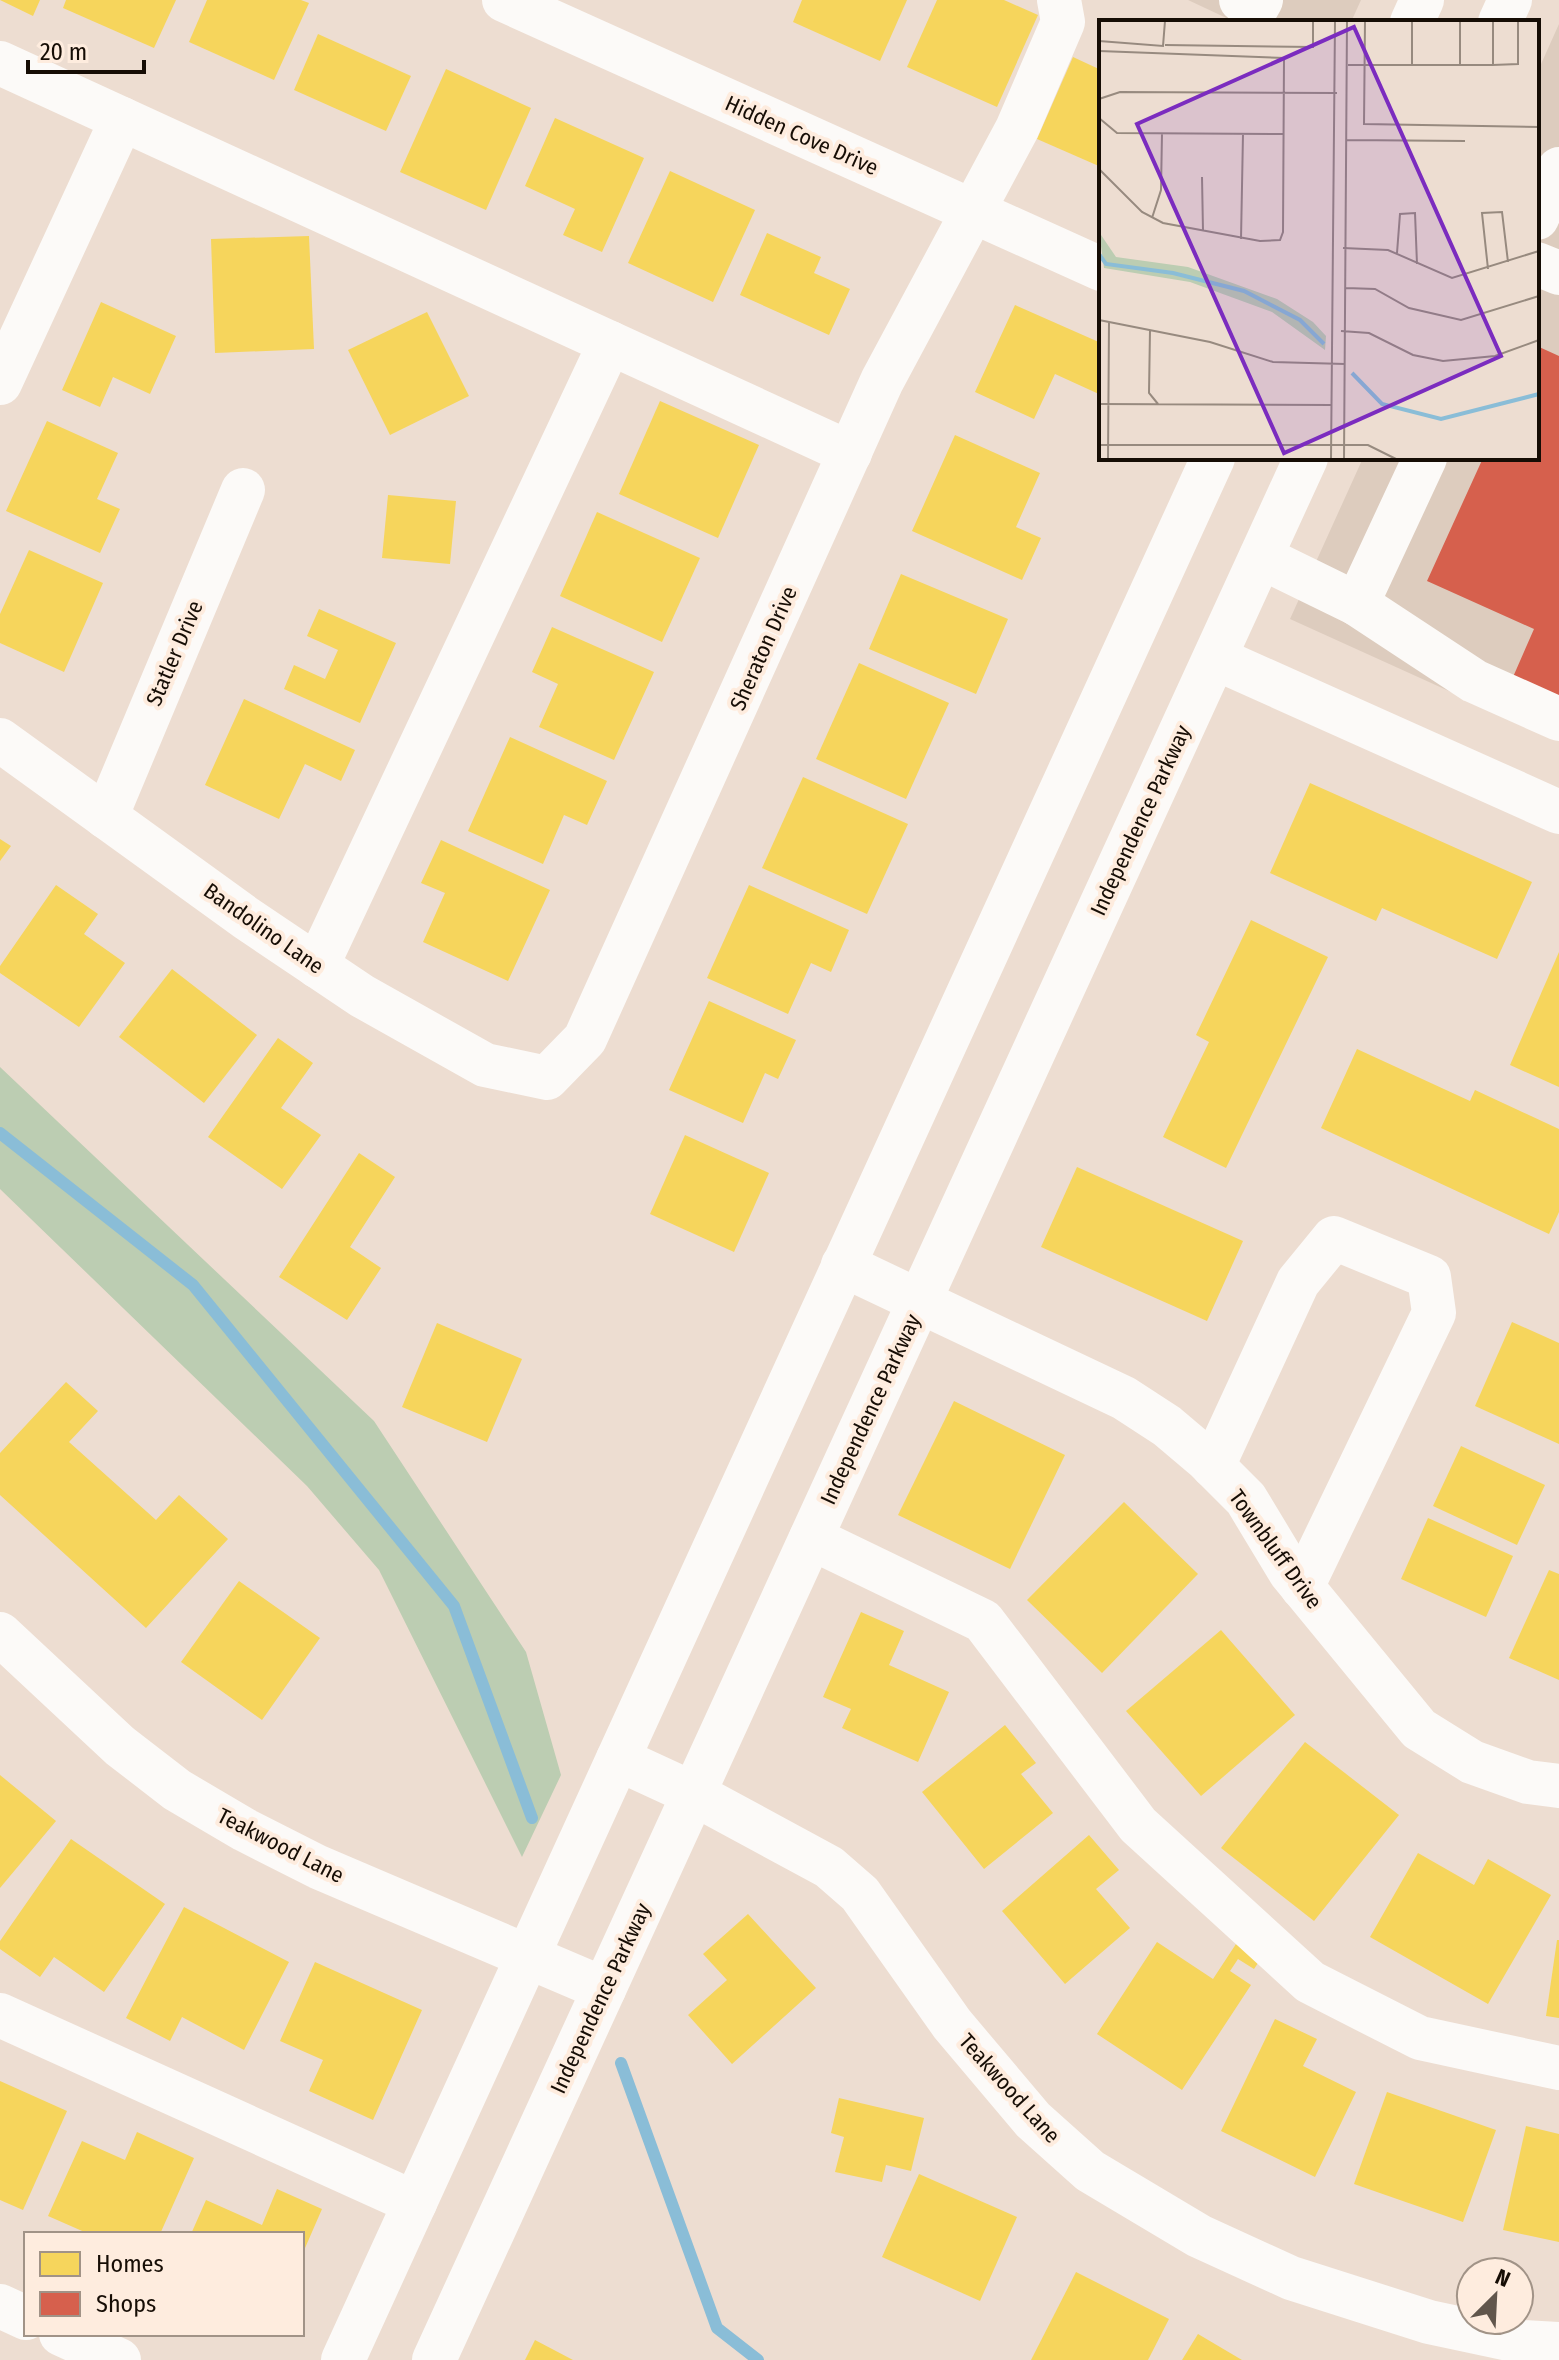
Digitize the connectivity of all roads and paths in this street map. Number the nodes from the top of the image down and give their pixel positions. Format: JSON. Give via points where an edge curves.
{"nodes":[{"id":1,"x":504,"y":0,"type":"edge"},
{"id":2,"x":1059,"y":0,"type":"edge"},
{"id":3,"x":1241,"y":0,"type":"edge"},
{"id":4,"x":1261,"y":0,"type":"edge"},
{"id":5,"x":1422,"y":0,"type":"edge"},
{"id":6,"x":1510,"y":0,"type":"edge"},
{"id":7,"x":1413,"y":20,"type":"edge"},
{"id":8,"x":1501,"y":20,"type":"edge"},
{"id":9,"x":0,"y":63,"type":"edge"},
{"id":10,"x":122,"y":119,"type":"junction"},
{"id":11,"x":1559,"y":169,"type":"edge"},
{"id":12,"x":972,"y":212,"type":"junction"},
{"id":13,"x":1539,"y":214,"type":"edge"},
{"id":14,"x":1539,"y":265,"type":"edge"},
{"id":15,"x":1099,"y":268,"type":"edge"},
{"id":16,"x":1559,"y":273,"type":"edge"},
{"id":17,"x":610,"y":343,"type":"junction"},
{"id":18,"x":0,"y":383,"type":"edge"},
{"id":19,"x":850,"y":453,"type":"junction"},
{"id":20,"x":1212,"y":460,"type":"edge"},
{"id":21,"x":1305,"y":460,"type":"edge"},
{"id":22,"x":1424,"y":460,"type":"edge"},
{"id":23,"x":243,"y":490,"type":"dead end"},
{"id":24,"x":1261,"y":557,"type":"junction"},
{"id":25,"x":1357,"y":604,"type":"junction"},
{"id":26,"x":1215,"y":658,"type":"junction"},
{"id":27,"x":1559,"y":719,"type":"edge"},
{"id":28,"x":0,"y":740,"type":"edge"},
{"id":29,"x":1559,"y":812,"type":"edge"},
{"id":30,"x":106,"y":817,"type":"junction"},
{"id":31,"x":317,"y":966,"type":"junction"},
{"id":32,"x":547,"y":1078,"type":"joint"},
{"id":33,"x":843,"y":1265,"type":"junction"},
{"id":34,"x":919,"y":1301,"type":"junction"},
{"id":35,"x":1213,"y":1466,"type":"junction"},
{"id":36,"x":811,"y":1538,"type":"junction"},
{"id":37,"x":1302,"y":1587,"type":"junction"},
{"id":38,"x":0,"y":1634,"type":"edge"},
{"id":39,"x":618,"y":1759,"type":"junction"},
{"id":40,"x":1559,"y":1786,"type":"edge"},
{"id":41,"x":694,"y":1794,"type":"junction"},
{"id":42,"x":527,"y":1957,"type":"junction"},
{"id":43,"x":604,"y":1989,"type":"junction"},
{"id":44,"x":0,"y":2015,"type":"edge"},
{"id":45,"x":1559,"y":2068,"type":"edge"},
{"id":46,"x":415,"y":2203,"type":"junction"},
{"id":47,"x":0,"y":2306,"type":"edge"},
{"id":48,"x":24,"y":2317,"type":"edge"},
{"id":49,"x":65,"y":2336,"type":"edge"},
{"id":50,"x":1559,"y":2344,"type":"edge"},
{"id":51,"x":119,"y":2360,"type":"edge"},
{"id":52,"x":343,"y":2360,"type":"edge"},
{"id":53,"x":434,"y":2360,"type":"edge"}],
"edges":[{"from":1,"to":12,"type":"street","name":"Hidden Cove Drive"},
{"from":2,"to":12,"type":"street","name":"Sheraton Drive","via":[[1063,22],[1017,129]]},
{"from":3,"to":4,"type":"street","via":[[1257,7]]},
{"from":5,"to":7,"type":"street"},
{"from":6,"to":8,"type":"street"},
{"from":9,"to":10,"type":"street"},
{"from":10,"to":17,"type":"street"},
{"from":10,"to":18,"type":"street"},
{"from":11,"to":13,"type":"street"},
{"from":12,"to":15,"type":"street","name":"Hidden Cove Drive"},
{"from":12,"to":19,"type":"street","name":"Sheraton Drive"},
{"from":14,"to":16,"type":"street"},
{"from":17,"to":19,"type":"street"},
{"from":17,"to":31,"type":"street"},
{"from":19,"to":32,"type":"street","name":"Sheraton Drive","via":[[585,1039]]},
{"from":20,"to":33,"type":"street"},
{"from":21,"to":24,"type":"street","name":"Independence Parkway"},
{"from":22,"to":25,"type":"street"},
{"from":23,"to":30,"type":"street","name":"Statler Drive"},
{"from":24,"to":25,"type":"street"},
{"from":24,"to":26,"type":"street","name":"Independence Parkway"},
{"from":25,"to":27,"type":"street","via":[[1474,681]]},
{"from":26,"to":29,"type":"street"},
{"from":26,"to":34,"type":"street","name":"Independence Parkway"},
{"from":28,"to":30,"type":"street","name":"Bandolino Lane"},
{"from":30,"to":31,"type":"street","name":"Bandolino Lane"},
{"from":31,"to":32,"type":"street","name":"Bandolino Lane","via":[[485,1065]]},
{"from":33,"to":34,"type":"street","name":"Townbluff Drive"},
{"from":33,"to":39,"type":"street"},
{"from":34,"to":35,"type":"street","name":"Townbluff Drive","via":[[1124,1398]]},
{"from":34,"to":36,"type":"street","name":"Independence Parkway"},
{"from":35,"to":37,"type":"street","name":"Townbluff Drive","via":[[1246,1499]]},
{"from":35,"to":37,"type":"street","via":[[1298,1282],[1334,1238],[1429,1277],[1434,1313]]},
{"from":36,"to":41,"type":"street","name":"Independence Parkway"},
{"from":36,"to":45,"type":"street","via":[[983,1621],[1138,1825],[1310,1982],[1420,2038]]},
{"from":37,"to":40,"type":"street","name":"Townbluff Drive","via":[[1419,1729],[1472,1762],[1528,1782]]},
{"from":38,"to":42,"type":"street","name":"Teakwood Lane","via":[[120,1746],[177,1790],[318,1867]]},
{"from":39,"to":41,"type":"street","name":"Teakwood Lane"},
{"from":39,"to":42,"type":"street"},
{"from":41,"to":43,"type":"street","name":"Independence Parkway"},
{"from":41,"to":50,"type":"street","name":"Teakwood Lane","via":[[829,1867],[860,1894],[952,2024],[1033,2120],[1090,2171],[1199,2236],[1291,2278],[1429,2322],[1523,2342]]},
{"from":42,"to":43,"type":"street","name":"Teakwood Lane"},
{"from":42,"to":46,"type":"street"},
{"from":43,"to":53,"type":"street","name":"Independence Parkway"},
{"from":44,"to":46,"type":"street"},
{"from":46,"to":52,"type":"street"},
{"from":47,"to":48,"type":"street"},
{"from":49,"to":51,"type":"street"}]}
